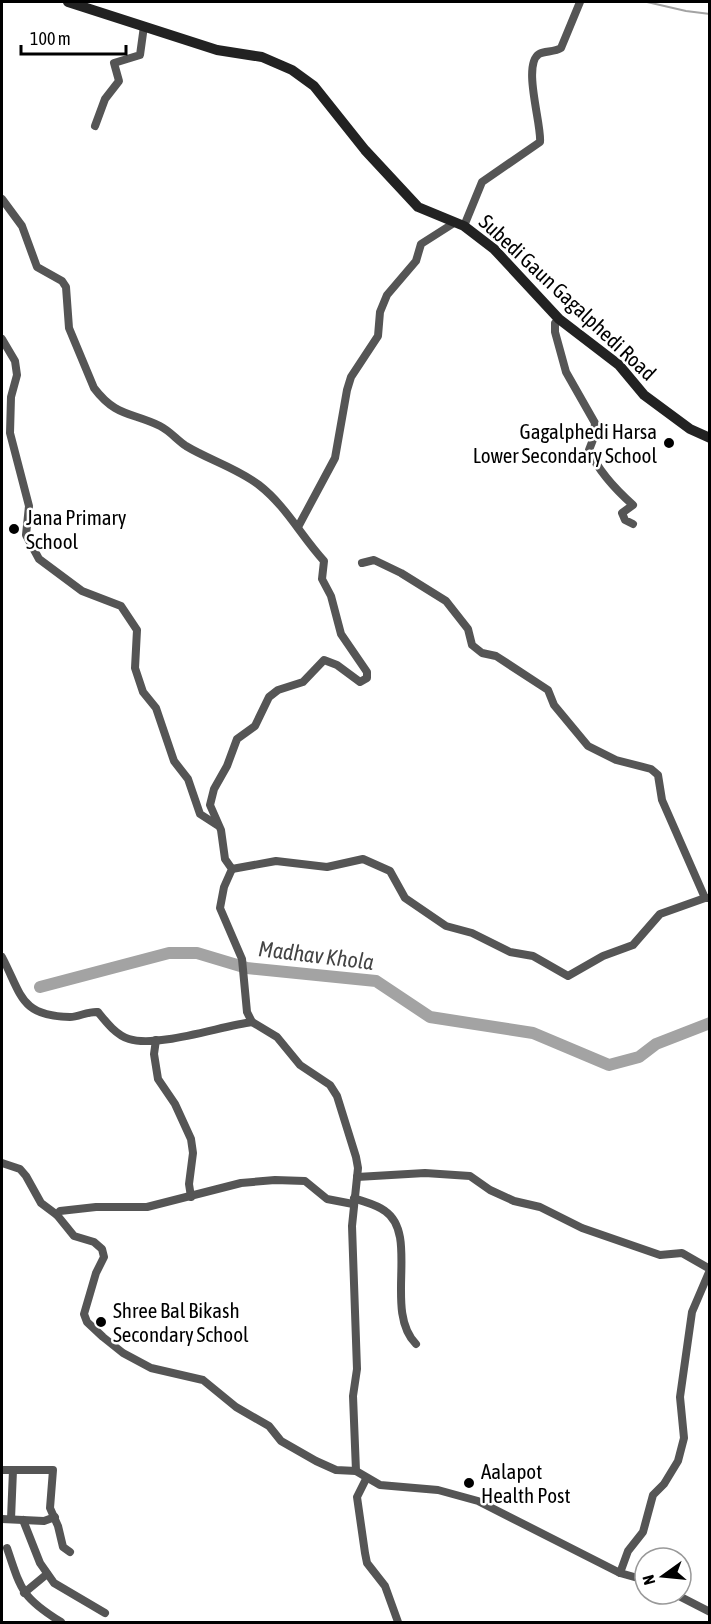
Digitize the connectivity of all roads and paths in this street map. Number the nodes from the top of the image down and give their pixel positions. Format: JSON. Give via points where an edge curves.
{"nodes":[{"id":1,"x":68,"y":2,"type":"edge"},
{"id":2,"x":580,"y":2,"type":"edge"},
{"id":3,"x":144,"y":26,"type":"junction"},
{"id":4,"x":95,"y":126,"type":"dead end"},
{"id":5,"x":2,"y":199,"type":"edge"},
{"id":6,"x":459,"y":224,"type":"junction"},
{"id":7,"x":559,"y":319,"type":"junction"},
{"id":8,"x":2,"y":339,"type":"edge"},
{"id":9,"x":710,"y":438,"type":"edge"},
{"id":10,"x":633,"y":524,"type":"dead end"},
{"id":11,"x":298,"y":527,"type":"junction"},
{"id":12,"x":362,"y":563,"type":"dead end"},
{"id":13,"x":217,"y":825,"type":"junction"},
{"id":14,"x":232,"y":869,"type":"junction"},
{"id":15,"x":707,"y":898,"type":"edge"},
{"id":16,"x":2,"y":957,"type":"edge"},
{"id":17,"x":252,"y":1022,"type":"junction"},
{"id":18,"x":156,"y":1040,"type":"junction"},
{"id":19,"x":2,"y":1163,"type":"edge"},
{"id":20,"x":357,"y":1177,"type":"junction"},
{"id":21,"x":191,"y":1197,"type":"junction"},
{"id":22,"x":354,"y":1201,"type":"junction"},
{"id":23,"x":57,"y":1215,"type":"junction"},
{"id":24,"x":710,"y":1269,"type":"edge"},
{"id":25,"x":416,"y":1344,"type":"dead end"},
{"id":26,"x":2,"y":1470,"type":"edge"},
{"id":27,"x":12,"y":1470,"type":"junction"},
{"id":28,"x":356,"y":1471,"type":"junction"},
{"id":29,"x":366,"y":1479,"type":"junction"},
{"id":30,"x":55,"y":1517,"type":"junction"},
{"id":31,"x":2,"y":1519,"type":"edge"},
{"id":32,"x":11,"y":1519,"type":"junction"},
{"id":33,"x":23,"y":1520,"type":"junction"},
{"id":34,"x":7,"y":1548,"type":"dead end"},
{"id":35,"x":70,"y":1552,"type":"dead end"},
{"id":36,"x":620,"y":1573,"type":"junction"},
{"id":37,"x":47,"y":1574,"type":"junction"},
{"id":38,"x":633,"y":1577,"type":"edge"},
{"id":39,"x":24,"y":1593,"type":"junction"},
{"id":40,"x":693,"y":1603,"type":"edge"},
{"id":41,"x":710,"y":1612,"type":"edge"},
{"id":42,"x":105,"y":1613,"type":"dead end"},
{"id":43,"x":61,"y":1623,"type":"edge"},
{"id":44,"x":398,"y":1623,"type":"edge"}],
"edges":[{"from":1,"to":3,"type":"street","name":"Subedi Gaun Gagalphedi Road"},
{"from":2,"to":6,"type":"street","via":[[561,48],[539,54],[534,61],[533,95],[542,134],[540,142],[482,182]]},
{"from":3,"to":4,"type":"street","via":[[140,55],[114,63],[119,81],[105,99]]},
{"from":3,"to":6,"type":"street","name":"Subedi Gaun Gagalphedi Road","via":[[217,50],[247,53],[292,70],[314,86],[365,150],[418,207]]},
{"from":5,"to":11,"type":"street","via":[[22,226],[37,267],[62,280],[66,287],[69,328],[101,397],[111,408],[162,426],[184,445],[257,484]]},
{"from":6,"to":7,"type":"street","name":"Subedi Gaun Gagalphedi Road","via":[[494,249]]},
{"from":6,"to":11,"type":"street","via":[[422,244],[416,261],[387,295],[380,312],[378,336],[351,377],[335,458]]},
{"from":7,"to":9,"type":"street","name":"Subedi Gaun Gagalphedi Road","via":[[619,365],[644,395],[690,429]]},
{"from":7,"to":10,"type":"street","via":[[555,332],[566,372],[595,423],[589,450],[614,488],[633,505],[622,513]]},
{"from":8,"to":13,"type":"street","via":[[15,361],[17,375],[11,397],[10,433],[29,506],[26,536],[39,559],[82,591],[121,606],[137,630],[135,668],[143,692],[156,708],[174,762],[188,779],[200,814]]},
{"from":11,"to":13,"type":"street","via":[[324,561],[322,579],[341,634],[364,666],[367,678],[356,680],[324,660],[303,682],[269,697],[255,726],[237,739],[214,789],[210,805]]},
{"from":12,"to":15,"type":"street","via":[[374,560],[446,602],[468,629],[472,645],[548,690],[554,705],[588,746],[658,775],[662,800]]},
{"from":13,"to":14,"type":"street","via":[[225,859]]},
{"from":14,"to":15,"type":"street","via":[[276,861],[327,867],[363,859],[390,871],[405,898],[446,926],[472,933],[510,952],[533,956],[568,976],[633,945],[660,914]]},
{"from":14,"to":17,"type":"street","via":[[220,908],[242,959],[247,1012]]},
{"from":16,"to":18,"type":"street","via":[[21,1000],[35,1012],[73,1017],[98,1012],[124,1037]]},
{"from":17,"to":18,"type":"street"},
{"from":17,"to":20,"type":"street","via":[[277,1037],[300,1065],[334,1090],[354,1146]]},
{"from":18,"to":21,"type":"street","via":[[158,1079],[191,1139]]},
{"from":19,"to":23,"type":"street","via":[[20,1170],[41,1203]]},
{"from":20,"to":22,"type":"street"},
{"from":20,"to":24,"type":"street","via":[[425,1173],[470,1176],[490,1190],[540,1207],[582,1228],[660,1255],[682,1253]]},
{"from":21,"to":22,"type":"street","via":[[241,1183],[275,1180],[305,1181],[327,1199]]},
{"from":21,"to":23,"type":"street","via":[[147,1208],[96,1207],[60,1211]]},
{"from":22,"to":25,"type":"street","via":[[386,1211],[400,1231],[401,1302],[407,1331]]},
{"from":22,"to":28,"type":"street"},
{"from":23,"to":28,"type":"street","via":[[74,1236],[102,1249],[104,1257],[84,1314],[103,1337],[151,1368],[202,1380],[236,1407],[269,1426],[282,1441],[316,1461],[336,1470]]},
{"from":24,"to":36,"type":"street","via":[[692,1312],[680,1397],[684,1438],[678,1461],[653,1495],[643,1532],[628,1551]]},
{"from":26,"to":27,"type":"street"},
{"from":27,"to":30,"type":"street","via":[[53,1470],[49,1500]]},
{"from":27,"to":32,"type":"street"},
{"from":28,"to":29,"type":"street"},
{"from":29,"to":36,"type":"street","via":[[381,1485],[438,1490],[478,1501]]},
{"from":29,"to":44,"type":"street","via":[[357,1497],[365,1553],[385,1586]]},
{"from":30,"to":33,"type":"street"},
{"from":30,"to":35,"type":"street","via":[[63,1546]]},
{"from":31,"to":32,"type":"street"},
{"from":32,"to":33,"type":"street"},
{"from":33,"to":37,"type":"street"},
{"from":34,"to":39,"type":"street"},
{"from":36,"to":38,"type":"street"},
{"from":37,"to":39,"type":"street"},
{"from":37,"to":42,"type":"street","via":[[63,1591]]},
{"from":39,"to":43,"type":"street"},
{"from":40,"to":41,"type":"street"}]}
